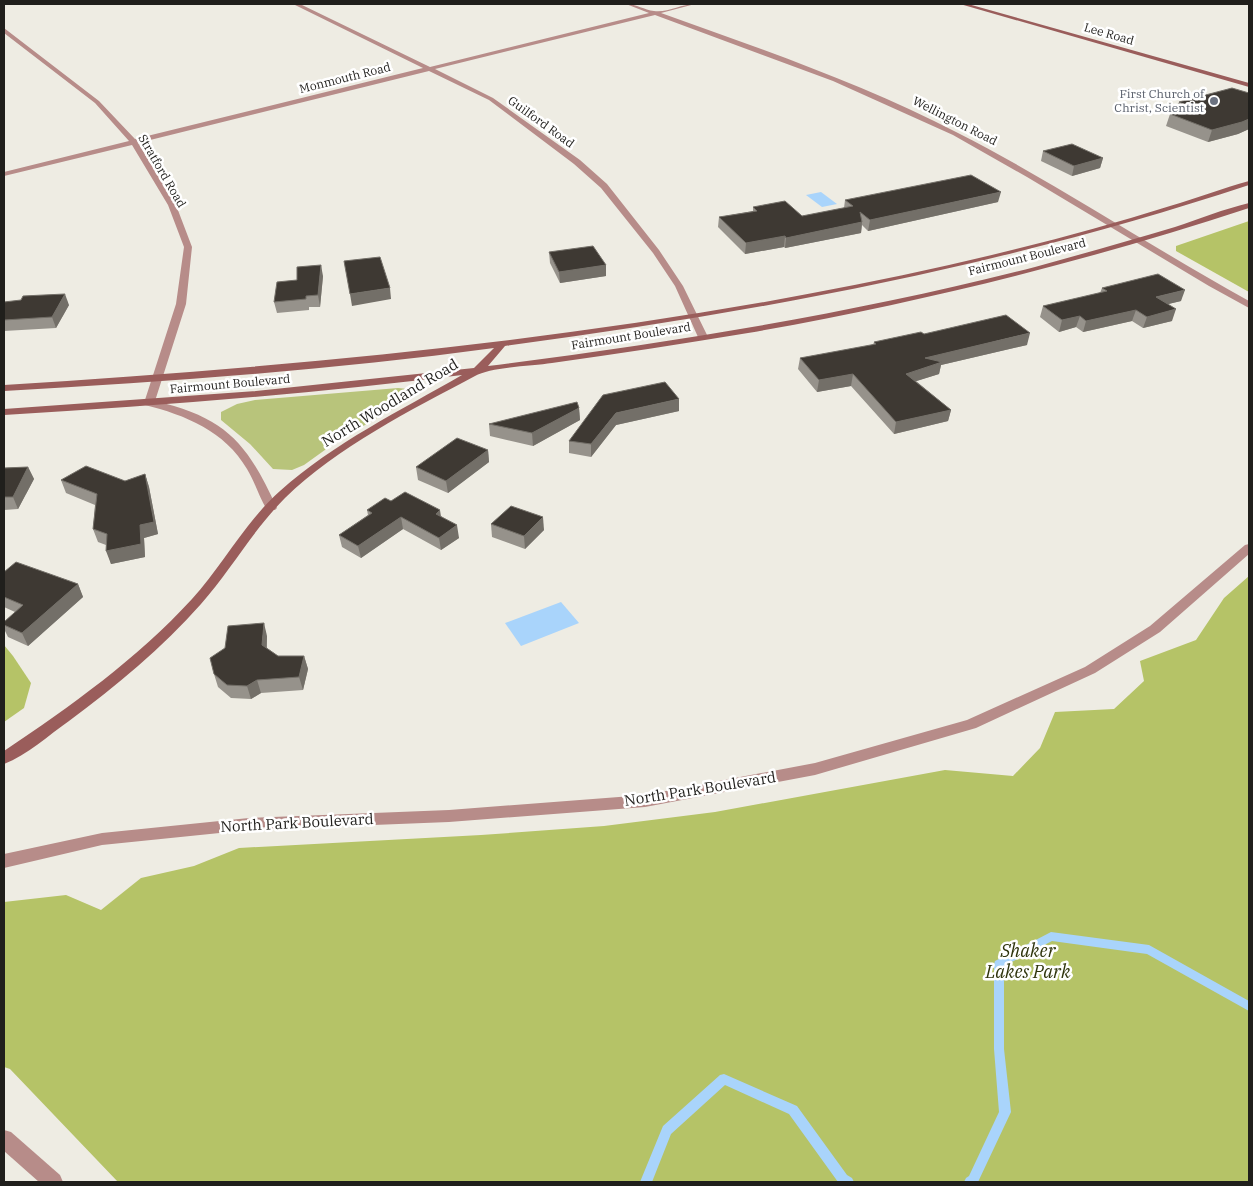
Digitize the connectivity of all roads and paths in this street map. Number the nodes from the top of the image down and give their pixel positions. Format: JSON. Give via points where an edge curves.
{"nodes":[{"id":1,"x":296,"y":4,"type":"edge"},
{"id":2,"x":629,"y":4,"type":"edge"},
{"id":3,"x":692,"y":4,"type":"edge"},
{"id":4,"x":963,"y":4,"type":"edge"},
{"id":5,"x":654,"y":13,"type":"junction"},
{"id":6,"x":4,"y":30,"type":"edge"},
{"id":7,"x":430,"y":69,"type":"junction"},
{"id":8,"x":1249,"y":85,"type":"edge"},
{"id":9,"x":134,"y":142,"type":"junction"},
{"id":10,"x":4,"y":174,"type":"edge"},
{"id":11,"x":1249,"y":183,"type":"edge"},
{"id":12,"x":1249,"y":206,"type":"edge"},
{"id":13,"x":1112,"y":226,"type":"junction"},
{"id":14,"x":1138,"y":241,"type":"junction"},
{"id":15,"x":1249,"y":304,"type":"edge"},
{"id":16,"x":694,"y":316,"type":"junction"},
{"id":17,"x":703,"y":337,"type":"junction"},
{"id":18,"x":501,"y":345,"type":"junction"},
{"id":19,"x":476,"y":371,"type":"junction"},
{"id":20,"x":158,"y":379,"type":"junction"},
{"id":21,"x":4,"y":388,"type":"edge"},
{"id":22,"x":149,"y":403,"type":"junction"},
{"id":23,"x":4,"y":412,"type":"edge"},
{"id":24,"x":271,"y":508,"type":"junction"},
{"id":25,"x":1249,"y":548,"type":"edge"},
{"id":26,"x":4,"y":758,"type":"edge"},
{"id":27,"x":4,"y":861,"type":"edge"},
{"id":28,"x":4,"y":1139,"type":"edge"},
{"id":29,"x":53,"y":1182,"type":"edge"}],
"edges":[{"from":1,"to":7,"type":"street","name":"Guilford Road"},
{"from":2,"to":5,"type":"street","name":"Wellington Road"},
{"from":3,"to":5,"type":"street","name":"Monmouth Road"},
{"from":4,"to":8,"type":"main road","name":"Lee Road"},
{"from":5,"to":7,"type":"street","name":"Monmouth Road"},
{"from":5,"to":13,"type":"street","name":"Wellington Road","via":[[880,97],[1024,171]]},
{"from":6,"to":9,"type":"street","name":"Stratford Road","via":[[97,102]]},
{"from":7,"to":9,"type":"street","name":"Monmouth Road"},
{"from":7,"to":16,"type":"street","name":"Guilford Road","via":[[491,99],[604,186],[656,252]]},
{"from":9,"to":10,"type":"street","name":"Monmouth Road"},
{"from":9,"to":20,"type":"street","name":"Stratford Road","via":[[172,205],[188,247],[181,304]]},
{"from":11,"to":13,"type":"main road","name":"Fairmount Boulevard"},
{"from":12,"to":14,"type":"main road","name":"Fairmount Boulevard"},
{"from":13,"to":14,"type":"street","name":"Wellington Road"},
{"from":13,"to":16,"type":"main road","name":"Fairmount Boulevard","via":[[926,272]]},
{"from":14,"to":15,"type":"street","name":"Wellington Road"},
{"from":14,"to":17,"type":"main road","name":"Fairmount Boulevard","via":[[888,303]]},
{"from":16,"to":17,"type":"street","name":"Guilford Road"},
{"from":16,"to":18,"type":"main road","name":"Fairmount Boulevard"},
{"from":17,"to":19,"type":"main road","name":"Fairmount Boulevard"},
{"from":18,"to":19,"type":"main road","name":"North Woodland Road"},
{"from":18,"to":20,"type":"main road","name":"Fairmount Boulevard"},
{"from":19,"to":22,"type":"main road","name":"Fairmount Boulevard"},
{"from":19,"to":24,"type":"main road","name":"North Woodland Road","via":[[351,442],[313,469]]},
{"from":20,"to":21,"type":"main road","name":"Fairmount Boulevard"},
{"from":20,"to":22,"type":"street","name":"Stratford Road"},
{"from":22,"to":23,"type":"main road","name":"Fairmount Boulevard"},
{"from":22,"to":24,"type":"street","via":[[190,414],[228,438],[249,462]]},
{"from":24,"to":26,"type":"main road","name":"North Woodland Road","via":[[198,600],[147,651],[79,707]]},
{"from":25,"to":27,"type":"street","name":"North Park Boulevard","via":[[1155,629],[1090,670],[971,724],[815,769],[645,801],[449,816],[249,824],[102,839]]},
{"from":28,"to":29,"type":"street"}]}
